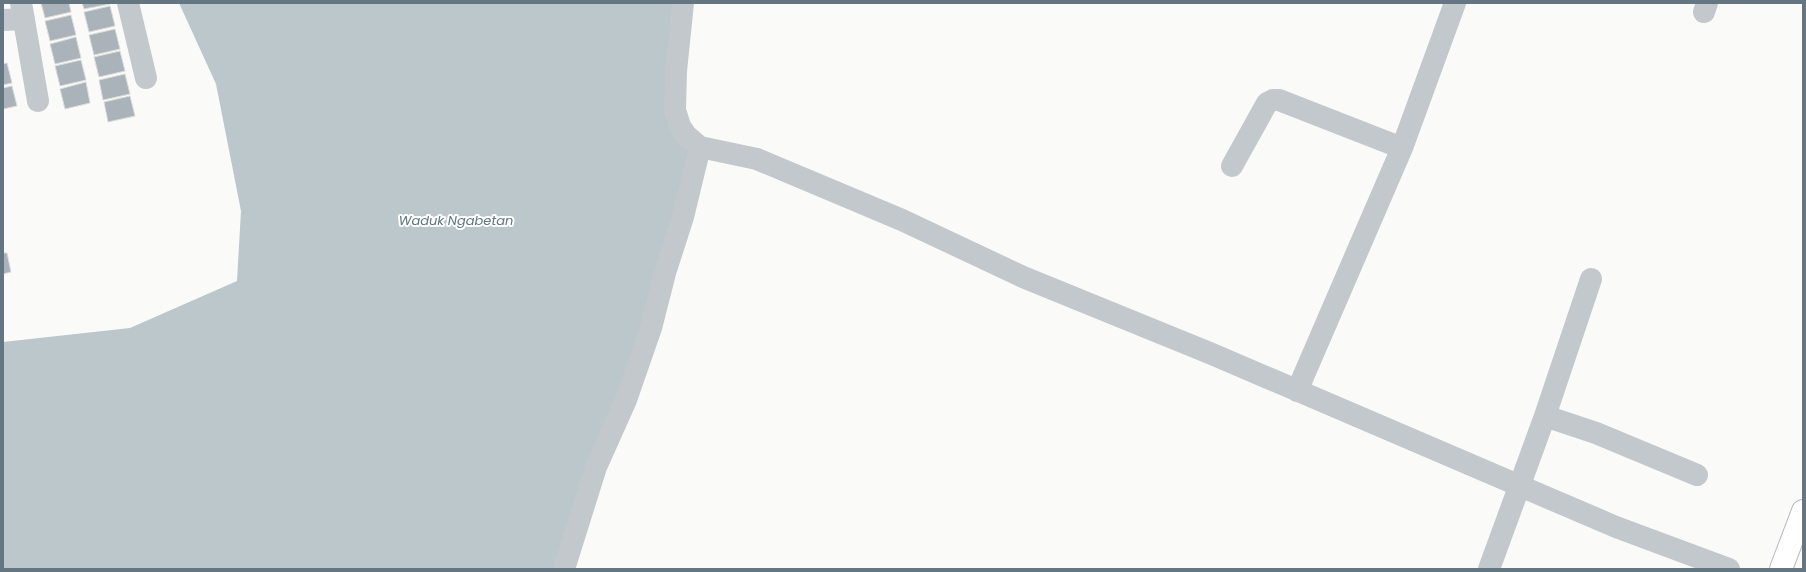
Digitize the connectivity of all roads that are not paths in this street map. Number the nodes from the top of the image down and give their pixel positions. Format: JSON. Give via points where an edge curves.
{"nodes":[{"id":1,"x":128,"y":3,"type":"edge"},
{"id":2,"x":684,"y":3,"type":"edge"},
{"id":3,"x":1455,"y":3,"type":"edge"},
{"id":4,"x":16,"y":14,"type":"edge"},
{"id":5,"x":146,"y":78,"type":"dead end"},
{"id":6,"x":38,"y":101,"type":"dead end"},
{"id":7,"x":700,"y":147,"type":"junction"},
{"id":8,"x":1402,"y":148,"type":"junction"},
{"id":9,"x":1232,"y":166,"type":"dead end"},
{"id":10,"x":1591,"y":279,"type":"dead end"},
{"id":11,"x":1297,"y":391,"type":"junction"},
{"id":12,"x":1545,"y":416,"type":"junction"},
{"id":13,"x":1697,"y":475,"type":"dead end"},
{"id":14,"x":1519,"y":486,"type":"junction"},
{"id":15,"x":1803,"y":511,"type":"edge"},
{"id":16,"x":564,"y":569,"type":"edge"},
{"id":17,"x":1489,"y":569,"type":"edge"},
{"id":18,"x":1729,"y":569,"type":"edge"},
{"id":19,"x":1781,"y":569,"type":"edge"}],
"edges":[{"from":1,"to":5,"type":"street"},
{"from":2,"to":7,"type":"street","via":[[676,72],[675,110],[686,135]]},
{"from":3,"to":8,"type":"street"},
{"from":4,"to":6,"type":"street"},
{"from":7,"to":11,"type":"street","via":[[757,159],[902,220],[1023,277]]},
{"from":7,"to":16,"type":"street","via":[[651,328],[626,400],[596,467]]},
{"from":8,"to":9,"type":"street","via":[[1279,100],[1273,100],[1267,103]]},
{"from":8,"to":11,"type":"street"},
{"from":10,"to":12,"type":"street"},
{"from":11,"to":14,"type":"street"},
{"from":12,"to":13,"type":"street","via":[[1596,433]]},
{"from":12,"to":14,"type":"street"},
{"from":14,"to":17,"type":"street"},
{"from":14,"to":18,"type":"street","via":[[1616,527]]},
{"from":15,"to":19,"type":"main road"}]}
